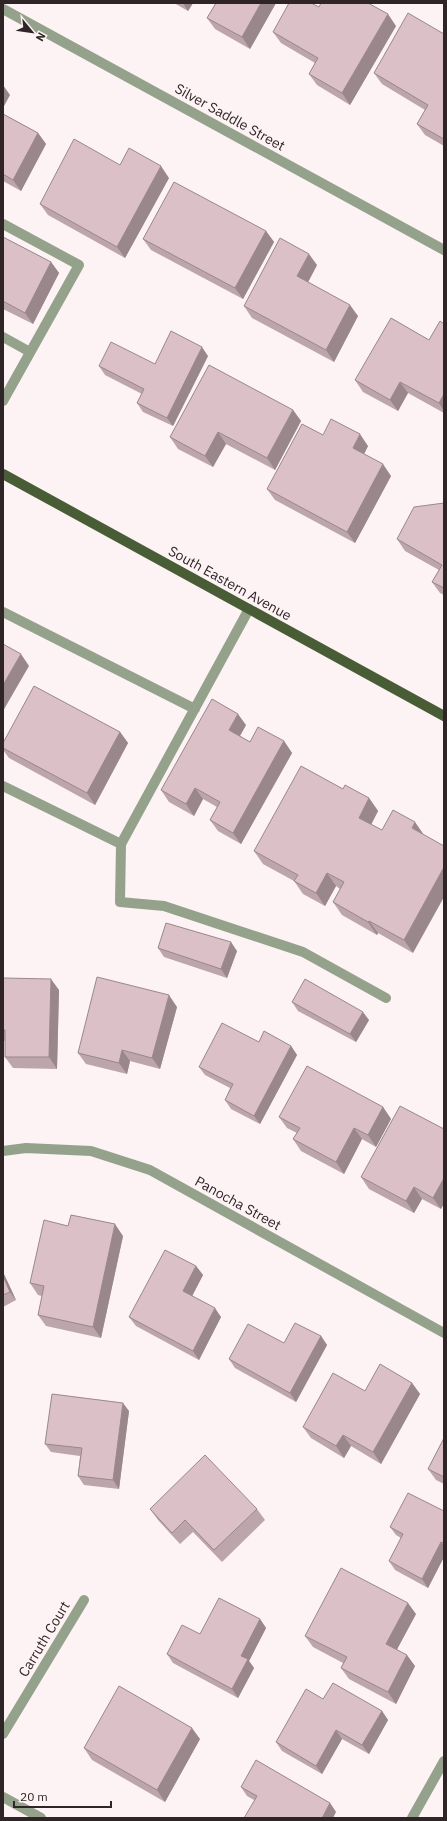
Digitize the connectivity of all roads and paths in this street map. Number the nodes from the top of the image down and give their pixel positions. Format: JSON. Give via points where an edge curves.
{"nodes":[{"id":1,"x":3,"y":9,"type":"edge"},
{"id":2,"x":3,"y":224,"type":"edge"},
{"id":3,"x":444,"y":250,"type":"edge"},
{"id":4,"x":3,"y":337,"type":"edge"},
{"id":5,"x":30,"y":352,"type":"junction"},
{"id":6,"x":3,"y":401,"type":"edge"},
{"id":7,"x":3,"y":474,"type":"edge"},
{"id":8,"x":249,"y":609,"type":"junction"},
{"id":9,"x":3,"y":612,"type":"edge"},
{"id":10,"x":195,"y":709,"type":"junction"},
{"id":11,"x":444,"y":716,"type":"edge"},
{"id":12,"x":3,"y":786,"type":"edge"},
{"id":13,"x":121,"y":844,"type":"junction"},
{"id":14,"x":386,"y":998,"type":"dead end"},
{"id":15,"x":3,"y":1151,"type":"edge"},
{"id":16,"x":444,"y":1333,"type":"edge"},
{"id":17,"x":84,"y":1600,"type":"dead end"},
{"id":18,"x":3,"y":1734,"type":"edge"},
{"id":19,"x":444,"y":1761,"type":"edge"},
{"id":20,"x":3,"y":1797,"type":"edge"},
{"id":21,"x":41,"y":1818,"type":"edge"},
{"id":22,"x":412,"y":1818,"type":"edge"}],
"edges":[{"from":1,"to":3,"type":"street","name":"Silver Saddle Street"},
{"from":2,"to":5,"type":"street","via":[[79,265]]},
{"from":4,"to":5,"type":"street"},
{"from":5,"to":6,"type":"street"},
{"from":7,"to":8,"type":"main road","name":"South Eastern Avenue"},
{"from":8,"to":10,"type":"street"},
{"from":8,"to":11,"type":"main road","name":"South Eastern Avenue"},
{"from":9,"to":10,"type":"street"},
{"from":10,"to":13,"type":"street"},
{"from":12,"to":13,"type":"street"},
{"from":13,"to":14,"type":"street","via":[[120,902],[164,906],[304,952]]},
{"from":15,"to":16,"type":"street","name":"Panocha Street","via":[[26,1148],[91,1151],[150,1170]]},
{"from":17,"to":18,"type":"street","name":"Carruth Court"},
{"from":19,"to":22,"type":"street"},
{"from":20,"to":21,"type":"street"}]}
